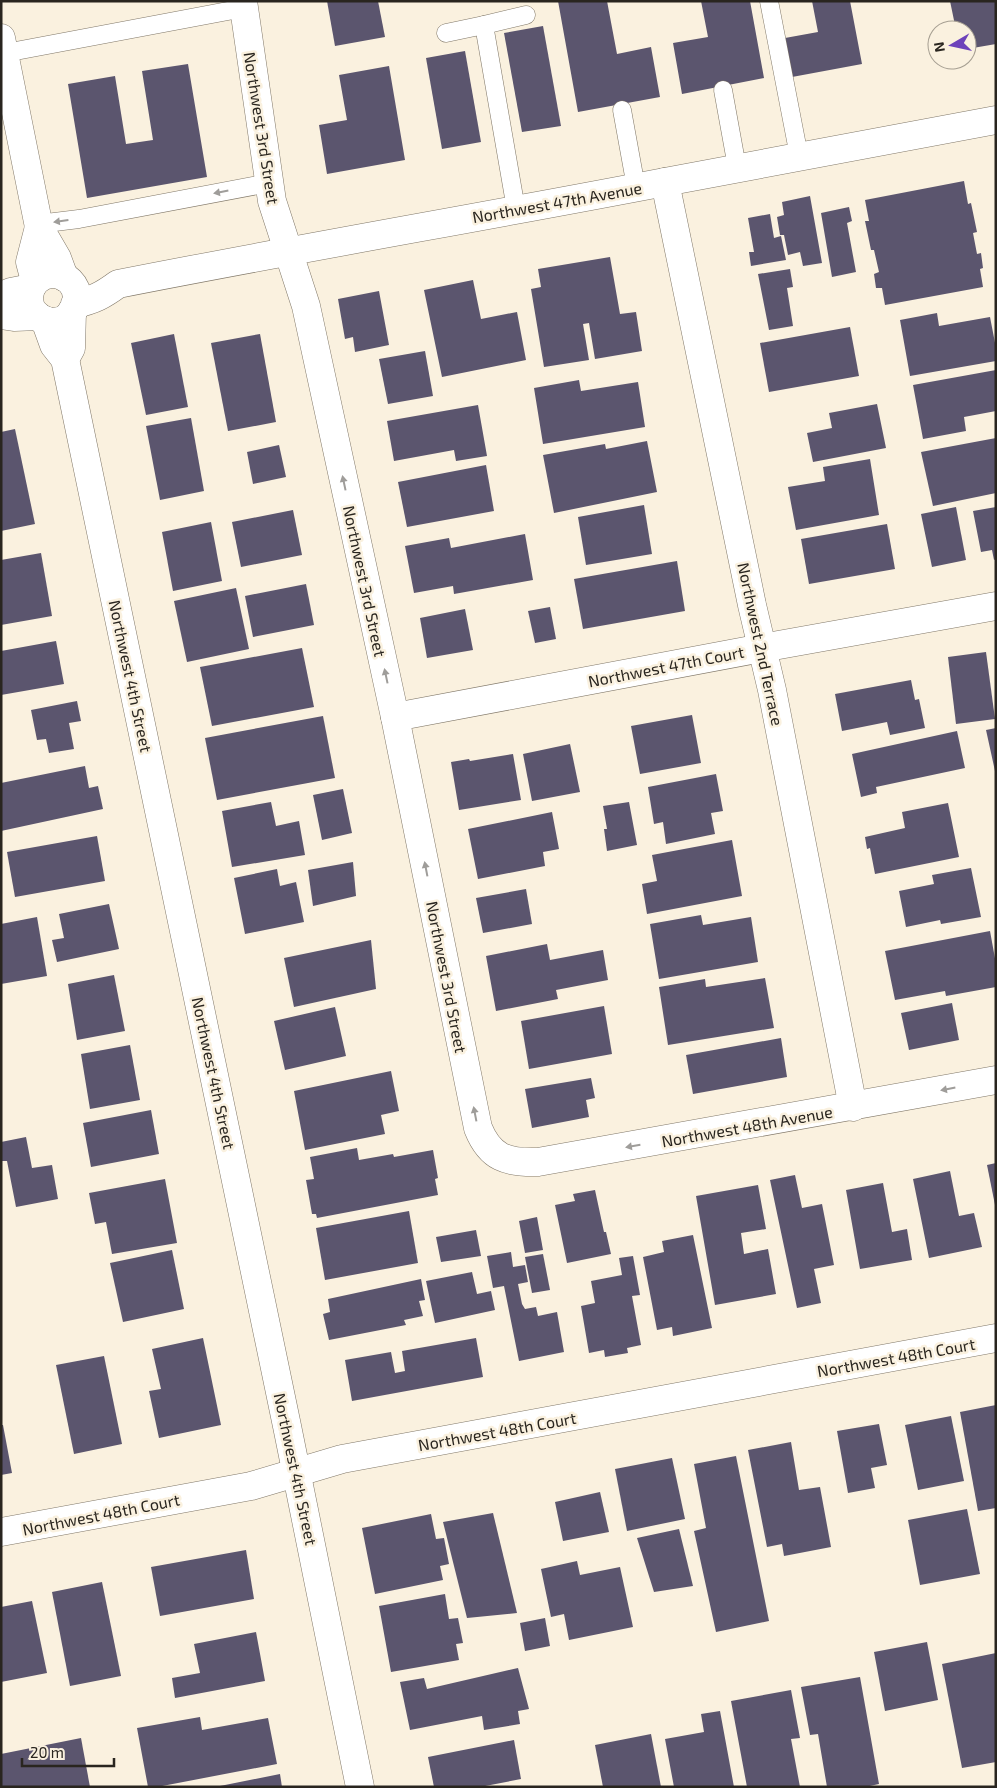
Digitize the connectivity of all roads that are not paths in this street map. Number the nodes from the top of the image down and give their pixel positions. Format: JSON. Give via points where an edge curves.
{"nodes":[{"id":1,"x":769,"y":1,"type":"edge"},
{"id":2,"x":243,"y":5,"type":"edge"},
{"id":3,"x":526,"y":15,"type":"dead end"},
{"id":4,"x":484,"y":25,"type":"junction"},
{"id":5,"x":446,"y":33,"type":"dead end"},
{"id":6,"x":3,"y":46,"type":"edge"},
{"id":7,"x":723,"y":90,"type":"dead end"},
{"id":8,"x":622,"y":110,"type":"dead end"},
{"id":9,"x":996,"y":120,"type":"edge"},
{"id":10,"x":799,"y":156,"type":"junction"},
{"id":11,"x":737,"y":167,"type":"junction"},
{"id":12,"x":269,"y":182,"type":"junction"},
{"id":13,"x":665,"y":182,"type":"junction"},
{"id":14,"x":636,"y":187,"type":"junction"},
{"id":15,"x":516,"y":209,"type":"junction"},
{"id":16,"x":39,"y":226,"type":"junction"},
{"id":17,"x":288,"y":251,"type":"junction"},
{"id":18,"x":33,"y":285,"type":"junction"},
{"id":19,"x":70,"y":294,"type":"junction"},
{"id":20,"x":1,"y":296,"type":"edge"},
{"id":21,"x":1,"y":315,"type":"edge"},
{"id":22,"x":41,"y":318,"type":"junction"},
{"id":23,"x":65,"y":359,"type":"junction"},
{"id":24,"x":996,"y":606,"type":"edge"},
{"id":25,"x":762,"y":648,"type":"junction"},
{"id":26,"x":395,"y":718,"type":"junction"},
{"id":27,"x":996,"y":1080,"type":"edge"},
{"id":28,"x":853,"y":1107,"type":"junction"},
{"id":29,"x":498,"y":1156,"type":"joint"},
{"id":30,"x":996,"y":1338,"type":"edge"},
{"id":31,"x":297,"y":1473,"type":"junction"},
{"id":32,"x":1,"y":1532,"type":"edge"},
{"id":33,"x":360,"y":1787,"type":"edge"}],
"edges":[{"from":1,"to":10,"type":"lane"},
{"from":2,"to":6,"type":"lane"},
{"from":2,"to":12,"type":"street","name":"Northwest 3rd Street"},
{"from":3,"to":4,"type":"lane"},
{"from":4,"to":5,"type":"lane"},
{"from":4,"to":15,"type":"lane"},
{"from":6,"to":16,"type":"street","name":"Northwest 4th Street"},
{"from":7,"to":11,"type":"lane"},
{"from":8,"to":14,"type":"lane"},
{"from":9,"to":10,"type":"street","name":"Northwest 47th Avenue"},
{"from":10,"to":11,"type":"street","name":"Northwest 47th Avenue"},
{"from":11,"to":13,"type":"street","name":"Northwest 47th Avenue"},
{"from":12,"to":16,"type":"lane","one_way":true},
{"from":12,"to":17,"type":"street","name":"Northwest 3rd Street"},
{"from":13,"to":14,"type":"street","name":"Northwest 47th Avenue"},
{"from":13,"to":25,"type":"street","name":"Northwest 2nd Terrace"},
{"from":14,"to":15,"type":"street","name":"Northwest 47th Avenue"},
{"from":15,"to":17,"type":"street","name":"Northwest 47th Avenue"},
{"from":16,"to":18,"type":"street","name":"Northwest 4th Street","via":[[30,262]]},
{"from":16,"to":19,"type":"street","name":"Northwest 4th Street","via":[[57,258]]},
{"from":17,"to":19,"type":"street","name":"Northwest 47th Avenue","via":[[118,284],[89,277]]},
{"from":26,"to":17,"type":"street","name":"Northwest 3rd Street","one_way":true,"via":[[306,306]]},
{"from":18,"to":19,"type":"street","name":"Northwest 47th Avenue","via":[[48,274],[57,274]]},
{"from":18,"to":20,"type":"street","name":"Northwest 47th Avenue"},
{"from":18,"to":22,"type":"street","via":[[30,304]]},
{"from":19,"to":22,"type":"street","name":"Northwest 47th Avenue","via":[[60,320],[52,322]]},
{"from":19,"to":23,"type":"street","name":"Northwest 4th Street","via":[[71,348]]},
{"from":21,"to":22,"type":"street","name":"Northwest 47th Avenue"},
{"from":22,"to":23,"type":"street","name":"Northwest 4th Street","via":[[54,346]]},
{"from":23,"to":31,"type":"street","name":"Northwest 4th Street"},
{"from":24,"to":25,"type":"street","name":"Northwest 47th Court"},
{"from":25,"to":26,"type":"street","name":"Northwest 47th Court"},
{"from":25,"to":28,"type":"street","name":"Northwest 2nd Terrace"},
{"from":29,"to":26,"type":"street","name":"Northwest 3rd Street","one_way":true,"via":[[483,1140],[478,1128]]},
{"from":27,"to":28,"type":"street","name":"Northwest 48th Avenue","one_way":true},
{"from":28,"to":29,"type":"street","name":"Northwest 48th Avenue","one_way":true,"via":[[538,1162],[510,1161]]},
{"from":30,"to":31,"type":"street","name":"Northwest 48th Court","via":[[342,1459]]},
{"from":31,"to":32,"type":"street","name":"Northwest 48th Court","via":[[251,1486]]},
{"from":31,"to":33,"type":"street","name":"Northwest 4th Street"}]}
